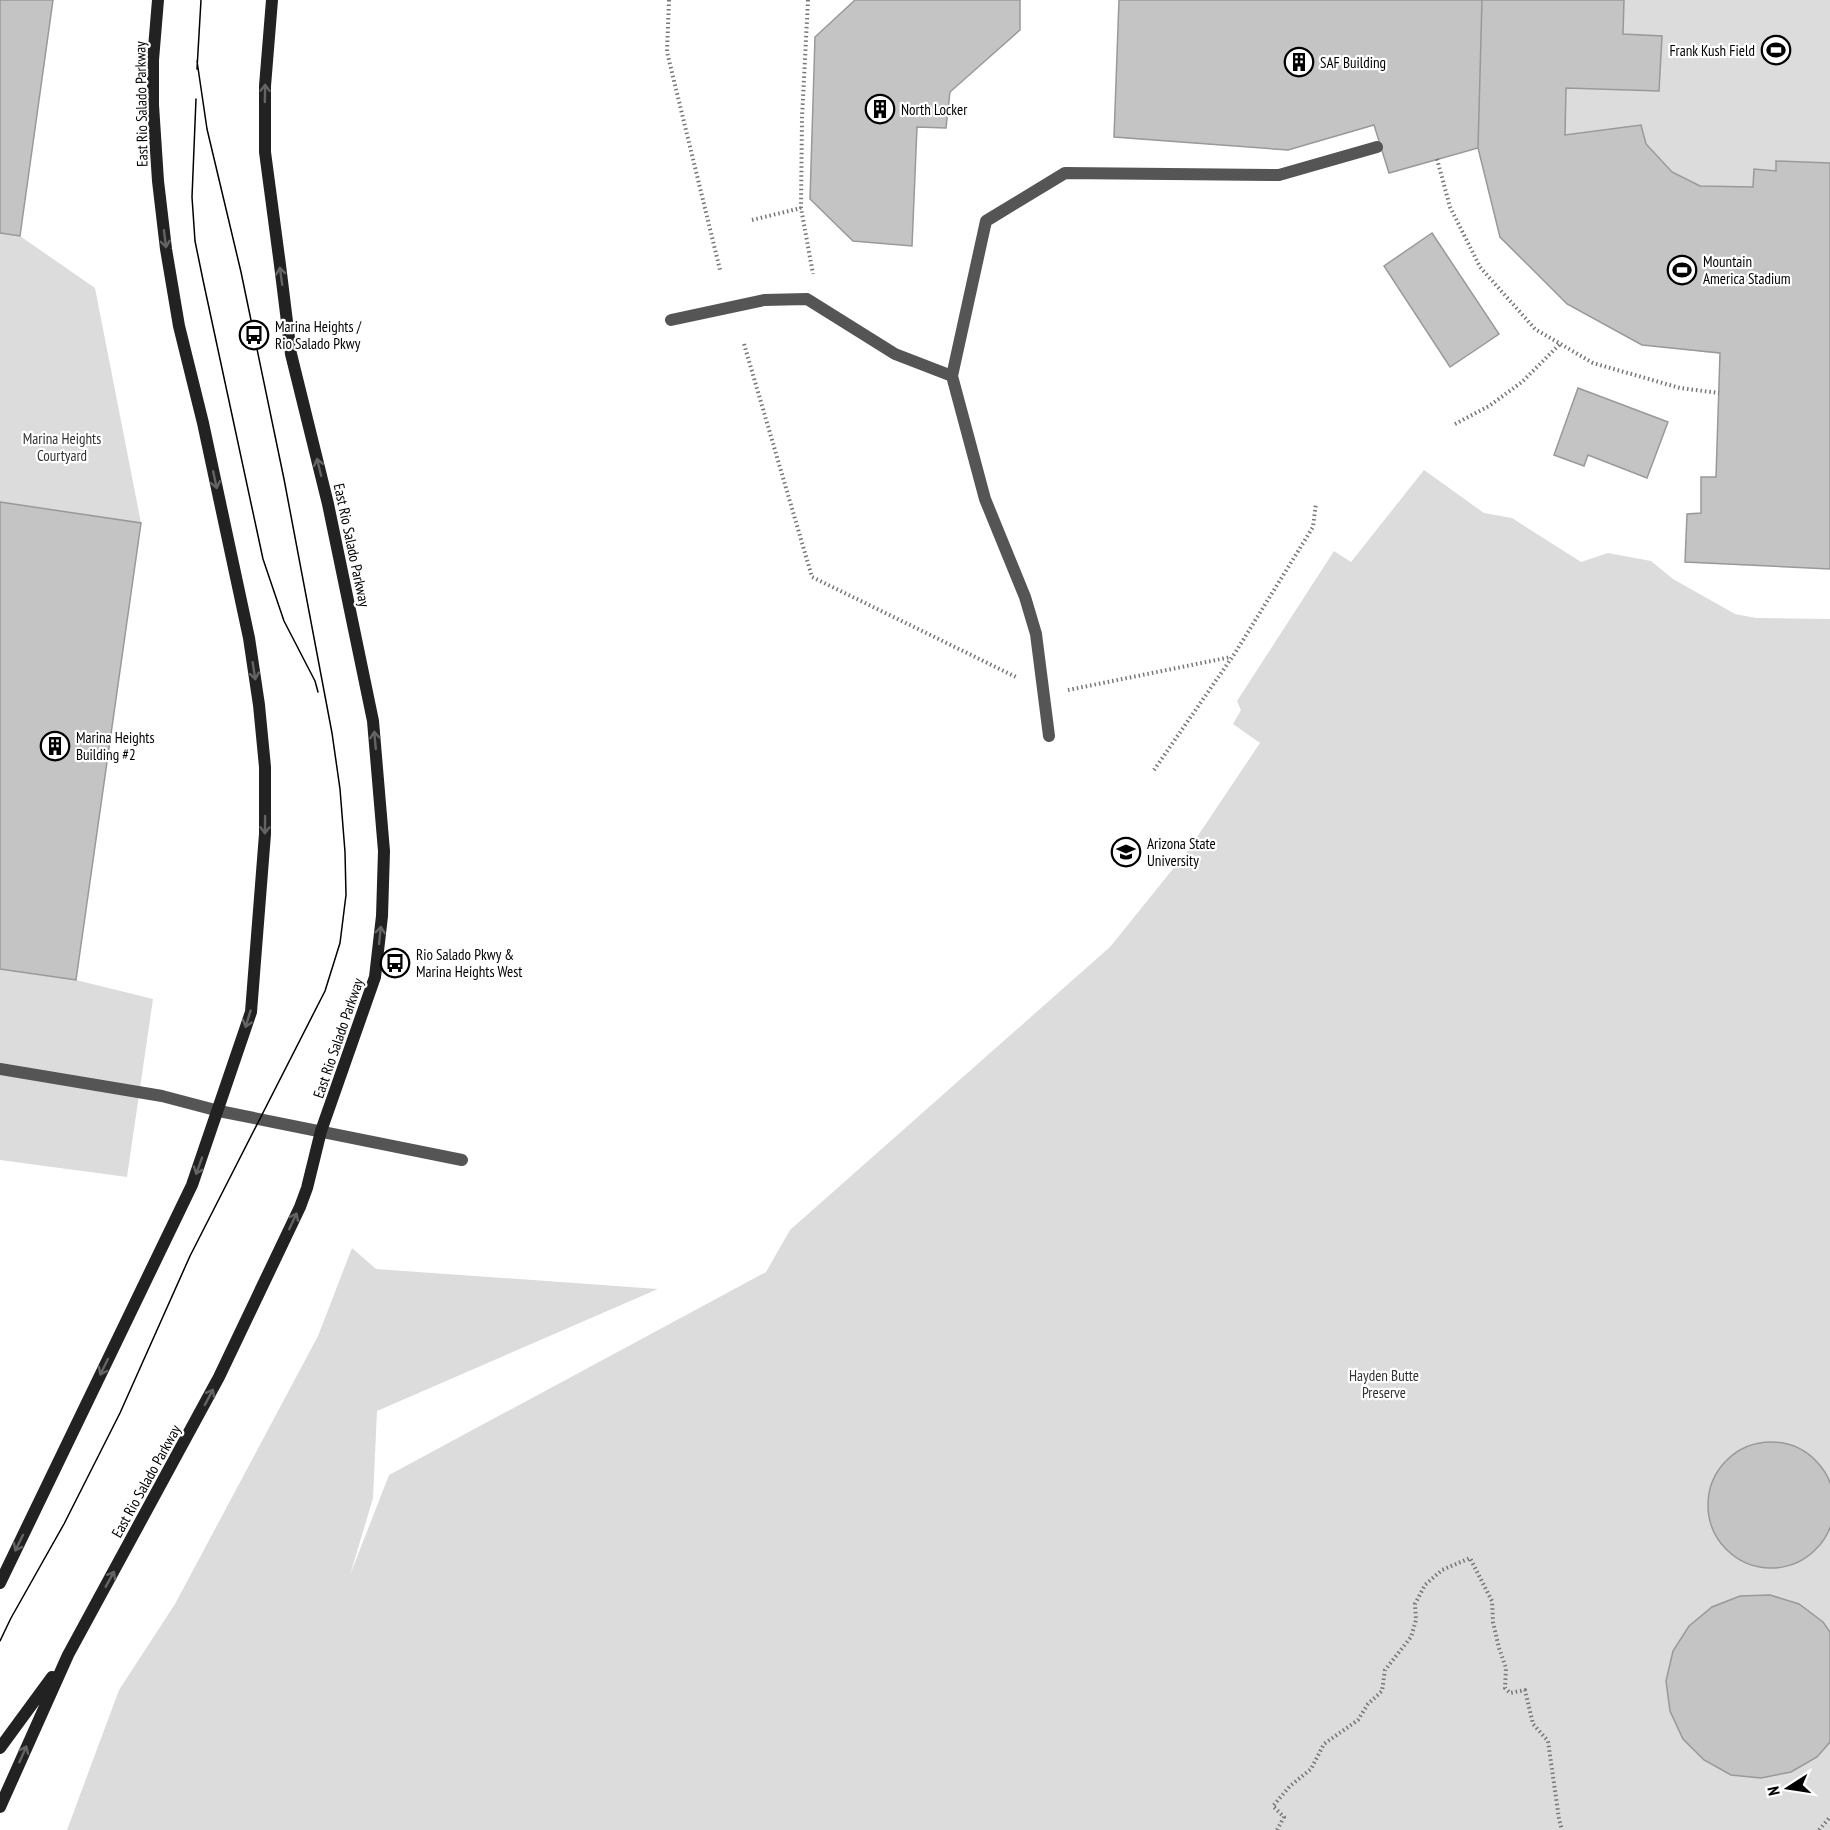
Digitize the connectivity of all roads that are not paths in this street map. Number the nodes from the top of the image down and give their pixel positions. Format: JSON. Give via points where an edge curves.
{"nodes":[{"id":1,"x":158,"y":0,"type":"edge"},
{"id":2,"x":273,"y":0,"type":"edge"},
{"id":3,"x":1377,"y":147,"type":"dead end"},
{"id":4,"x":671,"y":320,"type":"dead end"},
{"id":5,"x":952,"y":376,"type":"junction"},
{"id":6,"x":1049,"y":736,"type":"dead end"},
{"id":7,"x":0,"y":1069,"type":"edge"},
{"id":8,"x":219,"y":1111,"type":"junction"},
{"id":9,"x":321,"y":1131,"type":"junction"},
{"id":10,"x":462,"y":1160,"type":"dead end"},
{"id":11,"x":0,"y":1583,"type":"edge"},
{"id":12,"x":68,"y":1655,"type":"junction"},
{"id":13,"x":0,"y":1748,"type":"edge"},
{"id":14,"x":0,"y":1807,"type":"edge"}],
"edges":[{"from":1,"to":8,"type":"main road","name":"East Rio Salado Parkway","one_way":true,"via":[[153,105],[166,249],[179,326],[249,638],[265,767],[265,834],[251,1012]]},
{"from":9,"to":2,"type":"main road","name":"East Rio Salado Parkway","one_way":true,"via":[[375,977],[384,851],[373,721],[328,504],[291,354],[282,287],[265,152],[265,86]]},
{"from":3,"to":5,"type":"lane","via":[[1279,175],[1065,173],[986,221]]},
{"from":4,"to":5,"type":"lane","via":[[764,300],[807,299],[895,354]]},
{"from":5,"to":6,"type":"lane","via":[[985,500],[1036,634]]},
{"from":7,"to":8,"type":"lane","via":[[162,1096]]},
{"from":8,"to":9,"type":"lane"},
{"from":8,"to":11,"type":"main road","name":"East Rio Salado Parkway","one_way":true,"via":[[192,1185]]},
{"from":9,"to":10,"type":"lane"},
{"from":12,"to":9,"type":"main road","name":"East Rio Salado Parkway","one_way":true,"via":[[219,1377],[307,1188]]},
{"from":12,"to":13,"type":"main road"},
{"from":14,"to":12,"type":"main road","name":"East Rio Salado Parkway","one_way":true}]}
